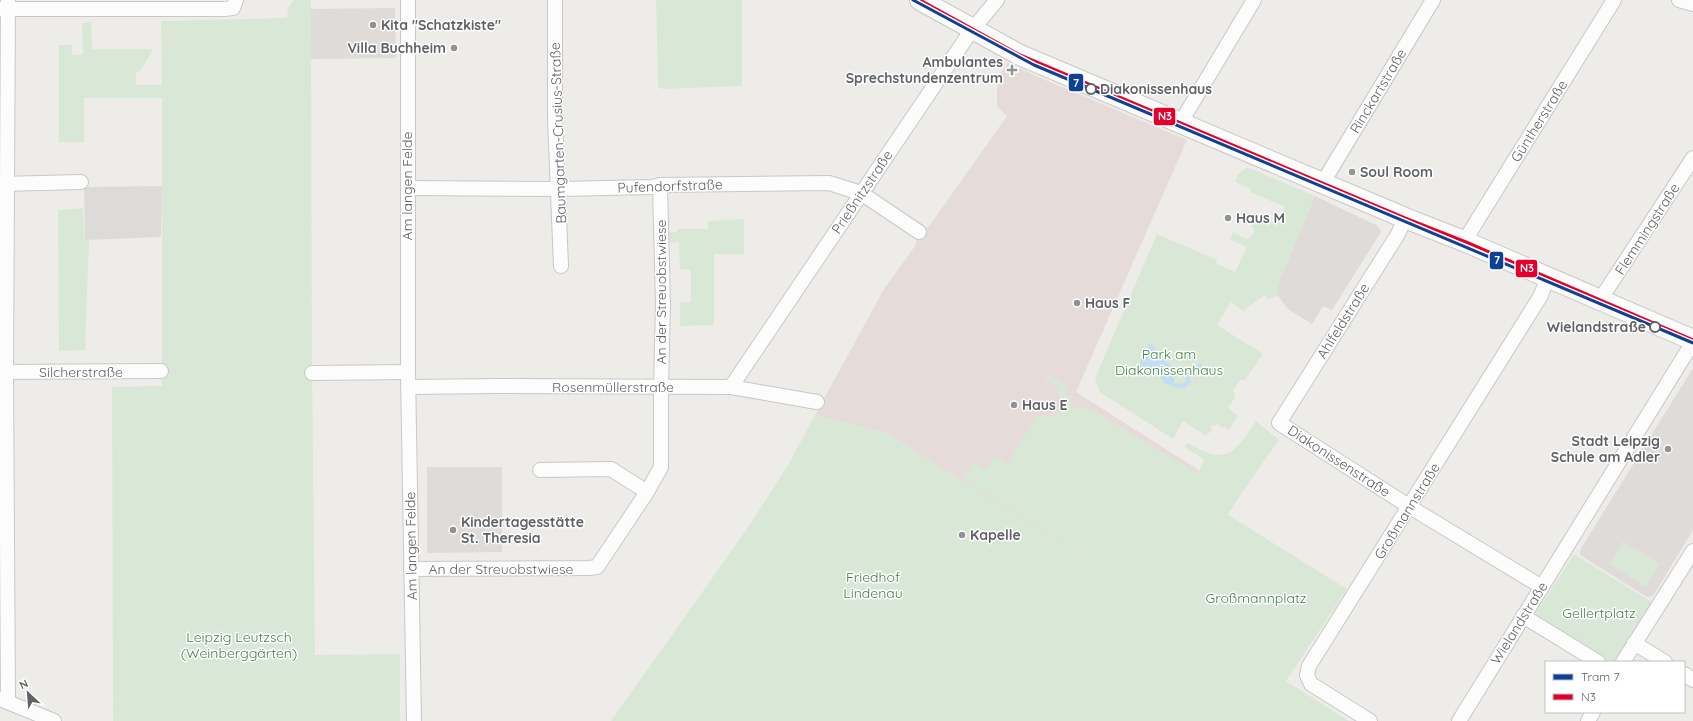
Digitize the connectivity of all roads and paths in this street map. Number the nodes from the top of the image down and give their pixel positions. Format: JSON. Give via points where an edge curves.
{"nodes":[{"id":1,"x":408,"y":0,"type":"edge"},
{"id":2,"x":555,"y":0,"type":"edge"},
{"id":3,"x":920,"y":0,"type":"edge"},
{"id":4,"x":997,"y":0,"type":"edge"},
{"id":5,"x":1254,"y":0,"type":"edge"},
{"id":6,"x":1433,"y":0,"type":"edge"},
{"id":7,"x":1614,"y":0,"type":"edge"},
{"id":8,"x":1678,"y":0,"type":"edge"},
{"id":9,"x":235,"y":4,"type":"edge"},
{"id":10,"x":1693,"y":4,"type":"edge"},
{"id":11,"x":5,"y":6,"type":"edge"},
{"id":12,"x":972,"y":28,"type":"junction"},
{"id":13,"x":1181,"y":122,"type":"junction"},
{"id":14,"x":1693,"y":158,"type":"edge"},
{"id":15,"x":80,"y":182,"type":"dead end"},
{"id":16,"x":1324,"y":183,"type":"junction"},
{"id":17,"x":4,"y":184,"type":"edge"},
{"id":18,"x":660,"y":185,"type":"junction"},
{"id":19,"x":408,"y":188,"type":"junction"},
{"id":20,"x":559,"y":189,"type":"junction"},
{"id":21,"x":861,"y":193,"type":"junction"},
{"id":22,"x":1405,"y":218,"type":"junction"},
{"id":23,"x":919,"y":232,"type":"dead end"},
{"id":24,"x":1466,"y":242,"type":"junction"},
{"id":25,"x":561,"y":266,"type":"dead end"},
{"id":26,"x":1548,"y":278,"type":"junction"},
{"id":27,"x":1600,"y":300,"type":"junction"},
{"id":28,"x":1693,"y":341,"type":"edge"},
{"id":29,"x":161,"y":371,"type":"dead end"},
{"id":30,"x":3,"y":372,"type":"edge"},
{"id":31,"x":408,"y":372,"type":"junction"},
{"id":32,"x":312,"y":374,"type":"dead end"},
{"id":33,"x":408,"y":387,"type":"junction"},
{"id":34,"x":731,"y":387,"type":"junction"},
{"id":35,"x":661,"y":388,"type":"junction"},
{"id":36,"x":817,"y":402,"type":"dead end"},
{"id":37,"x":1279,"y":423,"type":"joint"},
{"id":38,"x":540,"y":470,"type":"dead end"},
{"id":39,"x":647,"y":492,"type":"junction"},
{"id":40,"x":1410,"y":507,"type":"junction"},
{"id":41,"x":1693,"y":551,"type":"edge"},
{"id":42,"x":411,"y":569,"type":"junction"},
{"id":43,"x":1542,"y":587,"type":"junction"},
{"id":44,"x":1523,"y":616,"type":"junction"},
{"id":45,"x":1634,"y":643,"type":"junction"},
{"id":46,"x":1596,"y":661,"type":"edge"},
{"id":47,"x":1624,"y":661,"type":"edge"},
{"id":48,"x":1663,"y":661,"type":"edge"},
{"id":49,"x":4,"y":700,"type":"edge"},
{"id":50,"x":54,"y":721,"type":"edge"},
{"id":51,"x":414,"y":721,"type":"edge"},
{"id":52,"x":1370,"y":721,"type":"edge"},
{"id":53,"x":1459,"y":721,"type":"edge"}],
"edges":[{"from":1,"to":19,"type":"street","name":"Am langen Felde"},
{"from":2,"to":20,"type":"street","name":"Baumgarten-Crusius-Straße"},
{"from":3,"to":12,"type":"street"},
{"from":4,"to":12,"type":"street","name":"Prießnitzstraße"},
{"from":5,"to":13,"type":"street"},
{"from":6,"to":16,"type":"street","name":"Rinckartstraße"},
{"from":7,"to":24,"type":"street","name":"Güntherstraße"},
{"from":8,"to":10,"type":"street"},
{"from":9,"to":11,"type":"street"},
{"from":11,"to":17,"type":"street"},
{"from":12,"to":13,"type":"street","via":[[1020,55],[1118,98]]},
{"from":12,"to":21,"type":"street","name":"Prießnitzstraße"},
{"from":13,"to":16,"type":"street"},
{"from":14,"to":27,"type":"street","name":"Flemmingstraße"},
{"from":15,"to":17,"type":"street"},
{"from":16,"to":22,"type":"street"},
{"from":17,"to":30,"type":"street"},
{"from":18,"to":20,"type":"street","name":"Pufendorfstraße"},
{"from":18,"to":21,"type":"street","name":"Pufendorfstraße","via":[[829,183]]},
{"from":18,"to":35,"type":"street","name":"An der Streuobstwiese","via":[[663,304]]},
{"from":19,"to":20,"type":"street","name":"Pufendorfstraße"},
{"from":19,"to":31,"type":"street","name":"Am langen Felde"},
{"from":20,"to":25,"type":"street","name":"Baumgarten-Crusius-Straße"},
{"from":21,"to":23,"type":"street","name":"Pufendorfstraße"},
{"from":21,"to":34,"type":"street","name":"Prießnitzstraße"},
{"from":22,"to":24,"type":"street"},
{"from":22,"to":37,"type":"street","name":"Ahlfeldstraße","via":[[1398,234]]},
{"from":24,"to":26,"type":"street"},
{"from":26,"to":27,"type":"street"},
{"from":26,"to":40,"type":"street","name":"Großmannstraße","via":[[1540,297]]},
{"from":27,"to":28,"type":"street"},
{"from":28,"to":43,"type":"street","name":"Wielandstraße"},
{"from":29,"to":30,"type":"street","name":"Silcherstraße"},
{"from":30,"to":49,"type":"street"},
{"from":31,"to":32,"type":"street"},
{"from":31,"to":33,"type":"street","name":"Am langen Felde"},
{"from":33,"to":35,"type":"street","name":"Rosenmüllerstraße"},
{"from":33,"to":42,"type":"street","name":"Am langen Felde"},
{"from":34,"to":35,"type":"street","name":"Rosenmüllerstraße"},
{"from":34,"to":36,"type":"street","name":"Rosenmüllerstraße"},
{"from":35,"to":39,"type":"street","name":"An der Streuobstwiese","via":[[661,467]]},
{"from":37,"to":40,"type":"street","name":"Diakonissenstraße"},
{"from":38,"to":39,"type":"street","via":[[611,469]]},
{"from":39,"to":42,"type":"street","name":"An der Streuobstwiese","via":[[597,567]]},
{"from":40,"to":43,"type":"street","name":"Diakonissenstraße"},
{"from":40,"to":52,"type":"street","name":"Großmannstraße","via":[[1309,666],[1307,675],[1311,684]]},
{"from":41,"to":45,"type":"street"},
{"from":42,"to":51,"type":"street","name":"Am langen Felde"},
{"from":43,"to":44,"type":"street","name":"Wielandstraße"},
{"from":44,"to":46,"type":"street"},
{"from":44,"to":53,"type":"street","name":"Wielandstraße"},
{"from":45,"to":47,"type":"street"},
{"from":45,"to":48,"type":"street"},
{"from":49,"to":50,"type":"street"}]}
